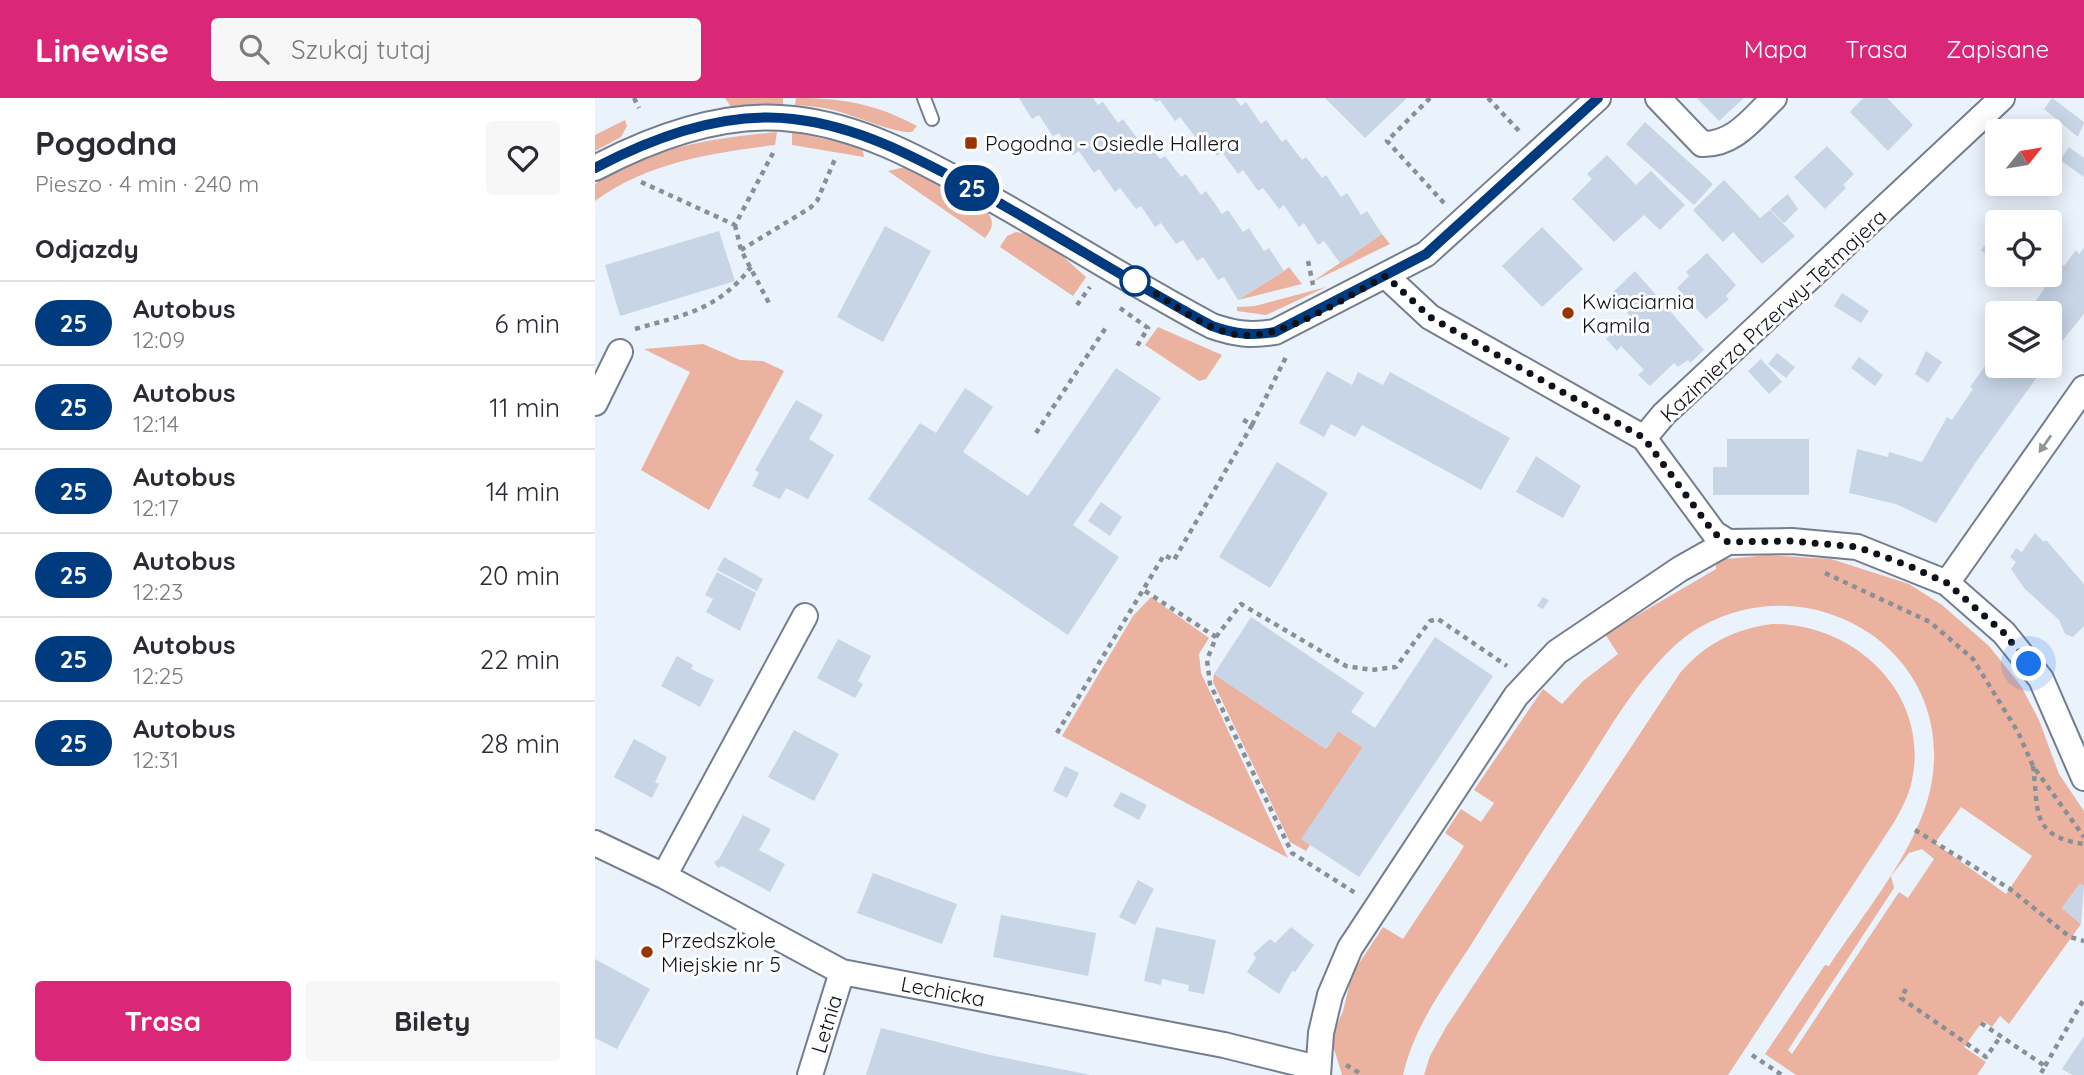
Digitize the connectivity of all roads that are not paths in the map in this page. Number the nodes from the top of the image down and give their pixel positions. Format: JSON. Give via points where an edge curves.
{"nodes":[{"id":1,"x":924,"y":98,"type":"edge"},
{"id":2,"x":1598,"y":98,"type":"edge"},
{"id":3,"x":1658,"y":98,"type":"edge"},
{"id":4,"x":1774,"y":98,"type":"edge"},
{"id":5,"x":2003,"y":98,"type":"edge"},
{"id":6,"x":932,"y":119,"type":"dead end"},
{"id":7,"x":595,"y":168,"type":"edge"},
{"id":8,"x":1386,"y":276,"type":"junction"},
{"id":9,"x":624,"y":341,"type":"road end"},
{"id":10,"x":2084,"y":388,"type":"edge"},
{"id":11,"x":595,"y":403,"type":"edge"},
{"id":12,"x":1644,"y":438,"type":"junction"},
{"id":13,"x":1728,"y":542,"type":"junction"},
{"id":14,"x":1947,"y":583,"type":"junction"},
{"id":15,"x":805,"y":616,"type":"dead end"},
{"id":16,"x":2084,"y":778,"type":"edge"},
{"id":17,"x":595,"y":844,"type":"edge"},
{"id":18,"x":664,"y":876,"type":"junction"},
{"id":19,"x":842,"y":972,"type":"junction"},
{"id":20,"x":1317,"y":1071,"type":"edge"},
{"id":21,"x":810,"y":1075,"type":"edge"}],
"edges":[{"from":1,"to":6,"type":"lane"},
{"from":2,"to":8,"type":"street","via":[[1426,254]]},
{"from":3,"to":4,"type":"street","via":[[1702,144],[1720,144]]},
{"from":5,"to":12,"type":"street","name":"Kazimierza Przerwy-Tetmajera","via":[[1664,414]]},
{"from":7,"to":8,"type":"street","via":[[631,149],[685,130],[745,120],[790,118],[844,128],[908,153],[1212,326],[1238,335],[1282,341]]},
{"from":8,"to":12,"type":"street","name":"Kazimierza Przerwy-Tetmajera","via":[[1430,317]]},
{"from":9,"to":11,"type":"street"},
{"from":10,"to":14,"type":"street","one_way":true},
{"from":12,"to":13,"type":"street","via":[[1714,533]]},
{"from":13,"to":14,"type":"street","via":[[1857,547]]},
{"from":13,"to":20,"type":"street","via":[[1557,652],[1516,696],[1350,948],[1329,995]]},
{"from":14,"to":16,"type":"street","via":[[2004,633],[2041,679]]},
{"from":15,"to":18,"type":"street"},
{"from":17,"to":18,"type":"street","name":"Lechicka"},
{"from":18,"to":19,"type":"street","name":"Lechicka"},
{"from":19,"to":20,"type":"street","name":"Lechicka","via":[[1224,1045]]},
{"from":19,"to":21,"type":"street","name":"Letnia"}]}
